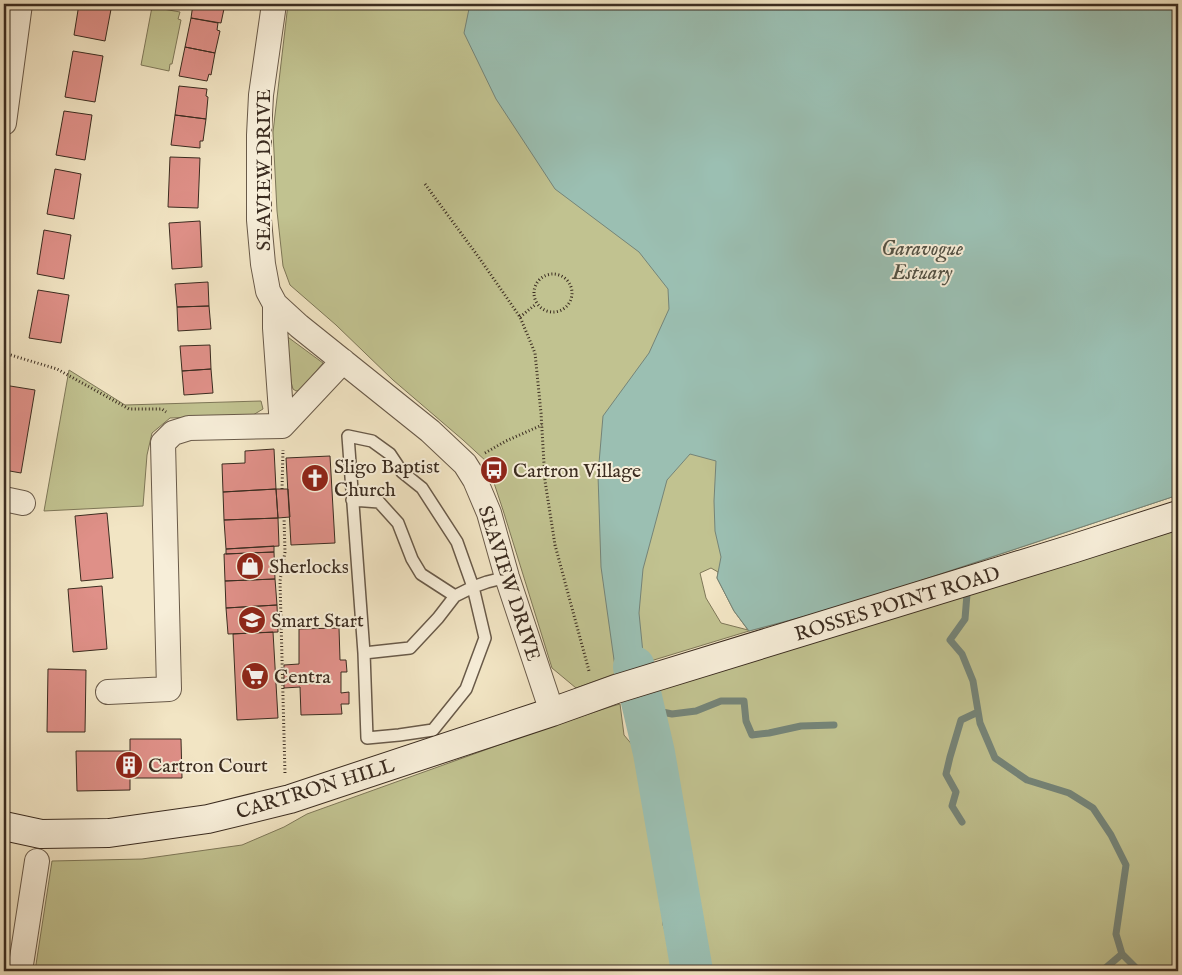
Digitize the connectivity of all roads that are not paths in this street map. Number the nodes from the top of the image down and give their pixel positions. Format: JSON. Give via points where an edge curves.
{"nodes":[{"id":1,"x":20,"y":4,"type":"edge"},
{"id":2,"x":274,"y":4,"type":"edge"},
{"id":3,"x":4,"y":124,"type":"edge"},
{"id":4,"x":275,"y":304,"type":"junction"},
{"id":5,"x":344,"y":361,"type":"junction"},
{"id":6,"x":282,"y":426,"type":"junction"},
{"id":7,"x":352,"y":500,"type":"junction"},
{"id":8,"x":1178,"y":515,"type":"edge"},
{"id":9,"x":506,"y":577,"type":"junction"},
{"id":10,"x":473,"y":587,"type":"junction"},
{"id":11,"x":455,"y":596,"type":"junction"},
{"id":12,"x":364,"y":653,"type":"junction"},
{"id":13,"x":108,"y":692,"type":"dead end"},
{"id":14,"x":606,"y":693,"type":"joint"},
{"id":15,"x":552,"y":712,"type":"junction"},
{"id":16,"x":4,"y":826,"type":"edge"},
{"id":17,"x":37,"y":861,"type":"dead end"},
{"id":18,"x":20,"y":971,"type":"edge"}],
"edges":[{"from":1,"to":3,"type":"street"},
{"from":2,"to":4,"type":"street","name":"SEAVIEW DRIVE","via":[[261,95],[259,220],[268,291]]},
{"from":4,"to":5,"type":"street","name":"SEAVIEW DRIVE"},
{"from":4,"to":6,"type":"street","name":"SEAVIEW DRIVE"},
{"from":5,"to":6,"type":"street"},
{"from":5,"to":9,"type":"street","name":"SEAVIEW DRIVE","via":[[465,464],[489,513]]},
{"from":6,"to":13,"type":"street","via":[[189,428],[172,432],[163,443],[168,689]]},
{"from":7,"to":10,"type":"lane","via":[[348,436],[372,440],[422,488],[457,542]]},
{"from":7,"to":11,"type":"lane","via":[[379,502],[398,523],[421,574]]},
{"from":7,"to":12,"type":"lane"},
{"from":8,"to":14,"type":"main road","name":"ROSSES POINT ROAD"},
{"from":9,"to":10,"type":"lane"},
{"from":9,"to":15,"type":"street","name":"SEAVIEW DRIVE"},
{"from":10,"to":11,"type":"lane"},
{"from":10,"to":12,"type":"lane","via":[[485,638],[466,688],[433,730],[368,738]]},
{"from":11,"to":12,"type":"lane","via":[[410,648]]},
{"from":14,"to":15,"type":"main road","name":"CARTRON HILL"},
{"from":15,"to":16,"type":"main road","name":"CARTRON HILL","via":[[290,799],[208,819],[109,833],[41,834]]},
{"from":17,"to":18,"type":"street"}]}
